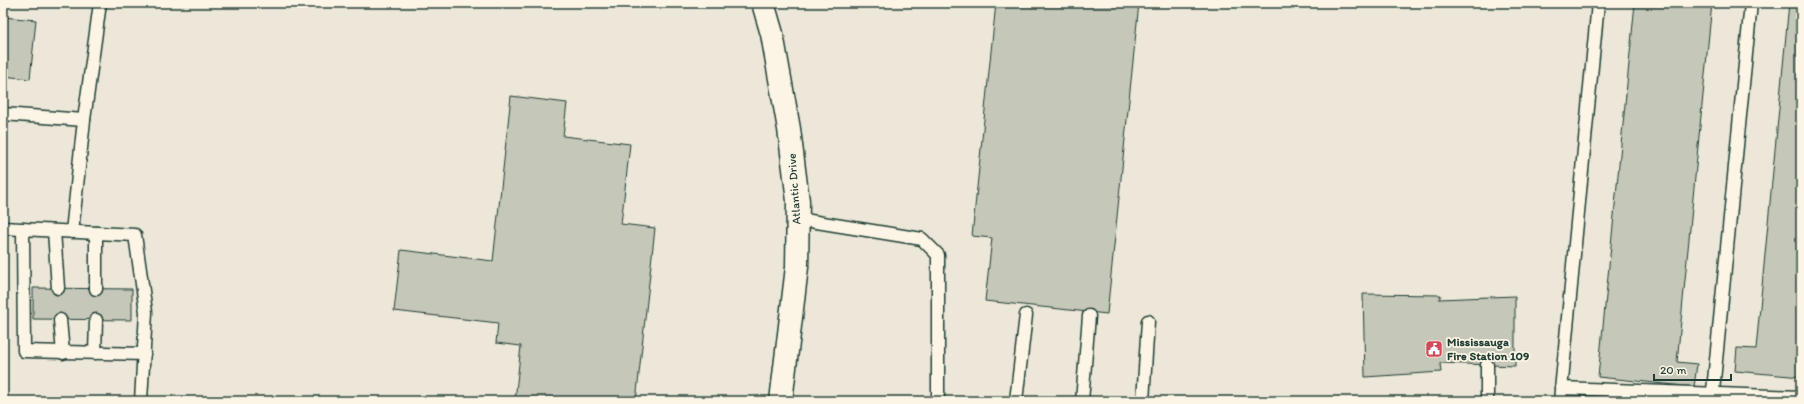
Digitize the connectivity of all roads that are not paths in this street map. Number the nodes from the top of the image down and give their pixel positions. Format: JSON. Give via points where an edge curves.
{"nodes":[{"id":1,"x":100,"y":3,"type":"edge"},
{"id":2,"x":763,"y":3,"type":"edge"},
{"id":3,"x":1598,"y":3,"type":"edge"},
{"id":4,"x":1750,"y":3,"type":"edge"},
{"id":5,"x":3,"y":114,"type":"edge"},
{"id":6,"x":84,"y":120,"type":"junction"},
{"id":7,"x":798,"y":219,"type":"junction"},
{"id":8,"x":3,"y":228,"type":"edge"},
{"id":9,"x":23,"y":229,"type":"junction"},
{"id":10,"x":54,"y":231,"type":"junction"},
{"id":11,"x":72,"y":232,"type":"junction"},
{"id":12,"x":96,"y":233,"type":"junction"},
{"id":13,"x":58,"y":288,"type":"dead end"},
{"id":14,"x":96,"y":288,"type":"dead end"},
{"id":15,"x":1026,"y":315,"type":"dead end"},
{"id":16,"x":1089,"y":316,"type":"dead end"},
{"id":17,"x":60,"y":320,"type":"dead end"},
{"id":18,"x":96,"y":320,"type":"dead end"},
{"id":19,"x":1148,"y":321,"type":"dead end"},
{"id":20,"x":62,"y":353,"type":"junction"},
{"id":21,"x":96,"y":353,"type":"junction"},
{"id":22,"x":144,"y":354,"type":"junction"},
{"id":23,"x":1487,"y":365,"type":"dead end"},
{"id":24,"x":1561,"y":388,"type":"junction"},
{"id":25,"x":1712,"y":397,"type":"edge"},
{"id":26,"x":1801,"y":397,"type":"edge"},
{"id":27,"x":141,"y":401,"type":"edge"},
{"id":28,"x":781,"y":401,"type":"edge"},
{"id":29,"x":938,"y":401,"type":"edge"},
{"id":30,"x":1016,"y":401,"type":"edge"},
{"id":31,"x":1082,"y":401,"type":"edge"},
{"id":32,"x":1143,"y":401,"type":"edge"},
{"id":33,"x":1486,"y":401,"type":"edge"},
{"id":34,"x":1560,"y":401,"type":"edge"}],
"edges":[{"from":1,"to":6,"type":"lane"},
{"from":2,"to":7,"type":"street","name":"Atlantic Drive","via":[[772,34],[789,129]]},
{"from":3,"to":24,"type":"lane"},
{"from":4,"to":25,"type":"lane"},
{"from":5,"to":6,"type":"lane"},
{"from":6,"to":11,"type":"lane"},
{"from":7,"to":28,"type":"street","name":"Atlantic Drive","via":[[797,267]]},
{"from":7,"to":29,"type":"lane","via":[[922,239],[938,255]]},
{"from":8,"to":9,"type":"lane"},
{"from":9,"to":10,"type":"lane"},
{"from":9,"to":20,"type":"lane","via":[[24,350]]},
{"from":10,"to":11,"type":"lane"},
{"from":10,"to":13,"type":"lane"},
{"from":11,"to":12,"type":"lane"},
{"from":12,"to":14,"type":"lane"},
{"from":12,"to":22,"type":"lane","via":[[135,235],[146,312]]},
{"from":15,"to":30,"type":"lane"},
{"from":16,"to":31,"type":"lane"},
{"from":17,"to":20,"type":"lane"},
{"from":18,"to":21,"type":"lane"},
{"from":19,"to":32,"type":"lane"},
{"from":20,"to":21,"type":"lane"},
{"from":21,"to":22,"type":"lane"},
{"from":22,"to":27,"type":"lane"},
{"from":23,"to":33,"type":"lane"},
{"from":24,"to":25,"type":"lane"},
{"from":24,"to":34,"type":"lane"},
{"from":25,"to":26,"type":"lane"}]}
